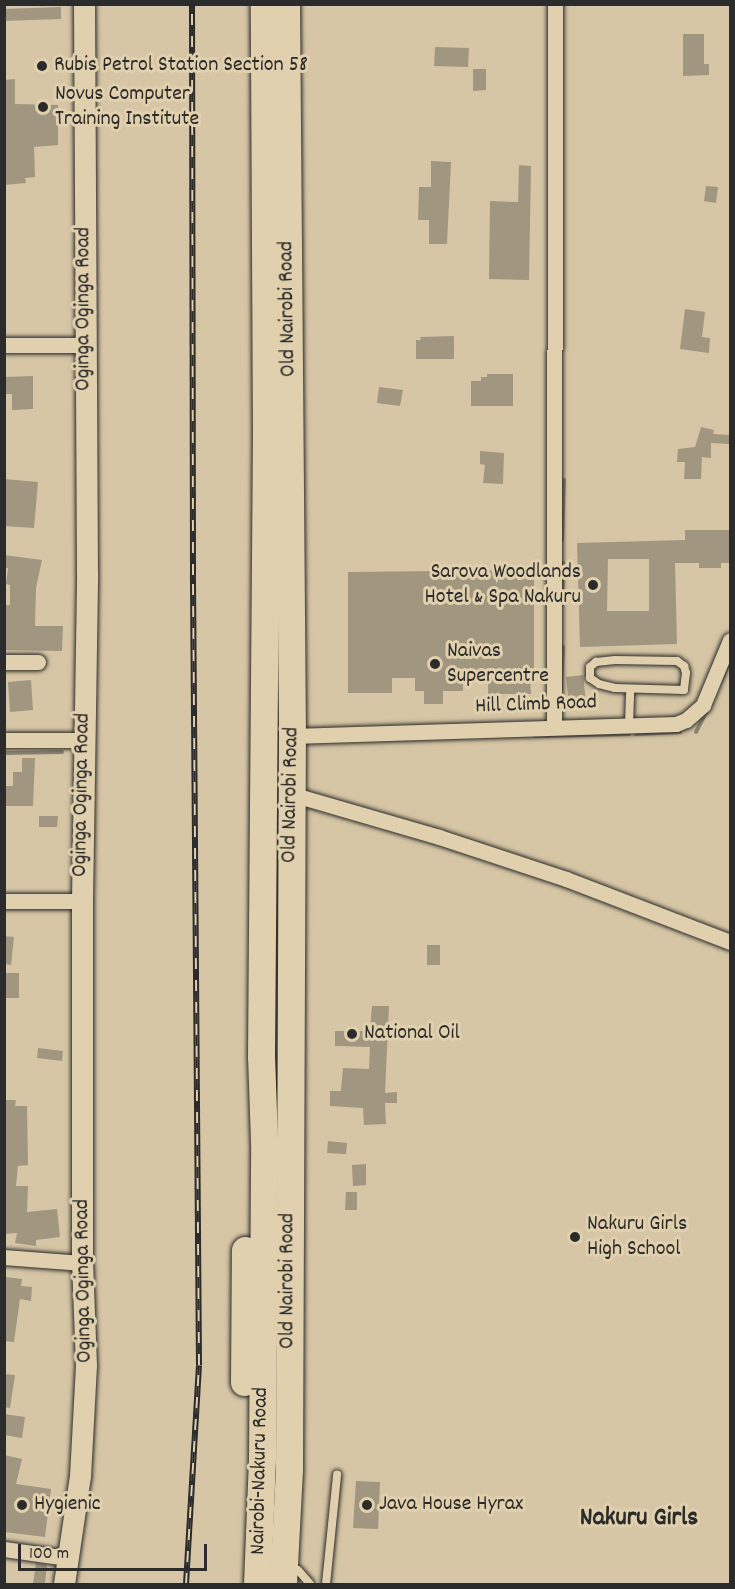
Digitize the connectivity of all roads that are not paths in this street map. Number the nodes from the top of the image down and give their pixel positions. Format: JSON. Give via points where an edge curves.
{"nodes":[{"id":1,"x":84,"y":4,"type":"edge"},
{"id":2,"x":264,"y":4,"type":"edge"},
{"id":3,"x":286,"y":4,"type":"edge"},
{"id":4,"x":555,"y":4,"type":"edge"},
{"id":5,"x":4,"y":345,"type":"edge"},
{"id":6,"x":84,"y":345,"type":"junction"},
{"id":7,"x":730,"y":640,"type":"edge"},
{"id":8,"x":4,"y":662,"type":"edge"},
{"id":9,"x":38,"y":662,"type":"dead end"},
{"id":10,"x":630,"y":690,"type":"junction"},
{"id":11,"x":629,"y":725,"type":"junction"},
{"id":12,"x":554,"y":726,"type":"junction"},
{"id":13,"x":292,"y":736,"type":"junction"},
{"id":14,"x":4,"y":740,"type":"edge"},
{"id":15,"x":82,"y":740,"type":"junction"},
{"id":16,"x":291,"y":794,"type":"junction"},
{"id":17,"x":4,"y":901,"type":"edge"},
{"id":18,"x":82,"y":901,"type":"junction"},
{"id":19,"x":730,"y":942,"type":"edge"},
{"id":20,"x":261,"y":1056,"type":"junction"},
{"id":21,"x":290,"y":1056,"type":"junction"},
{"id":22,"x":264,"y":1141,"type":"joint"},
{"id":23,"x":4,"y":1257,"type":"edge"},
{"id":24,"x":82,"y":1263,"type":"junction"},
{"id":25,"x":337,"y":1475,"type":"dead end"},
{"id":26,"x":4,"y":1549,"type":"edge"},
{"id":27,"x":67,"y":1558,"type":"junction"},
{"id":28,"x":297,"y":1581,"type":"edge"},
{"id":29,"x":64,"y":1584,"type":"edge"},
{"id":30,"x":238,"y":1584,"type":"edge"},
{"id":31,"x":257,"y":1584,"type":"edge"},
{"id":32,"x":327,"y":1584,"type":"edge"}],
"edges":[{"from":1,"to":6,"type":"street","name":"Oginga Oginga Road"},
{"from":2,"to":20,"type":"highway","name":"Old Nairobi Road","via":[[266,449]]},
{"from":3,"to":13,"type":"highway","name":"Old Nairobi Road"},
{"from":4,"to":12,"type":"street"},
{"from":5,"to":6,"type":"street"},
{"from":6,"to":15,"type":"street","name":"Oginga Oginga Road","via":[[87,573]]},
{"from":7,"to":11,"type":"street","name":"Hill Climb Road","via":[[708,697],[696,712],[676,724]]},
{"from":8,"to":9,"type":"street"},
{"from":10,"to":10,"type":"lane","via":[[684,690],[684,666],[677,661],[615,660],[596,662],[590,667],[590,678],[599,684]]},
{"from":10,"to":11,"type":"lane"},
{"from":11,"to":12,"type":"street","name":"Hill Climb Road"},
{"from":12,"to":13,"type":"street","name":"Hill Climb Road"},
{"from":13,"to":16,"type":"highway","name":"Old Nairobi Road"},
{"from":14,"to":15,"type":"street"},
{"from":15,"to":18,"type":"street","name":"Oginga Oginga Road"},
{"from":16,"to":19,"type":"street","via":[[566,879]]},
{"from":16,"to":21,"type":"highway","name":"Old Nairobi Road"},
{"from":17,"to":18,"type":"street"},
{"from":18,"to":24,"type":"street","name":"Oginga Oginga Road"},
{"from":20,"to":22,"type":"highway","name":"Old Nairobi Road"},
{"from":20,"to":30,"type":"highway","via":[[247,1177]]},
{"from":21,"to":28,"type":"highway","name":"Old Nairobi Road","via":[[289,1469]]},
{"from":21,"to":28,"type":"highway","via":[[306,1160]]},
{"from":22,"to":31,"type":"highway","name":"Nairobi-Nakuru Road"},
{"from":23,"to":24,"type":"street"},
{"from":24,"to":27,"type":"street","name":"Oginga Oginga Road","via":[[86,1365],[80,1476]]},
{"from":25,"to":32,"type":"lane"},
{"from":26,"to":27,"type":"street"},
{"from":27,"to":29,"type":"street","name":"Oginga Oginga Road"}]}
